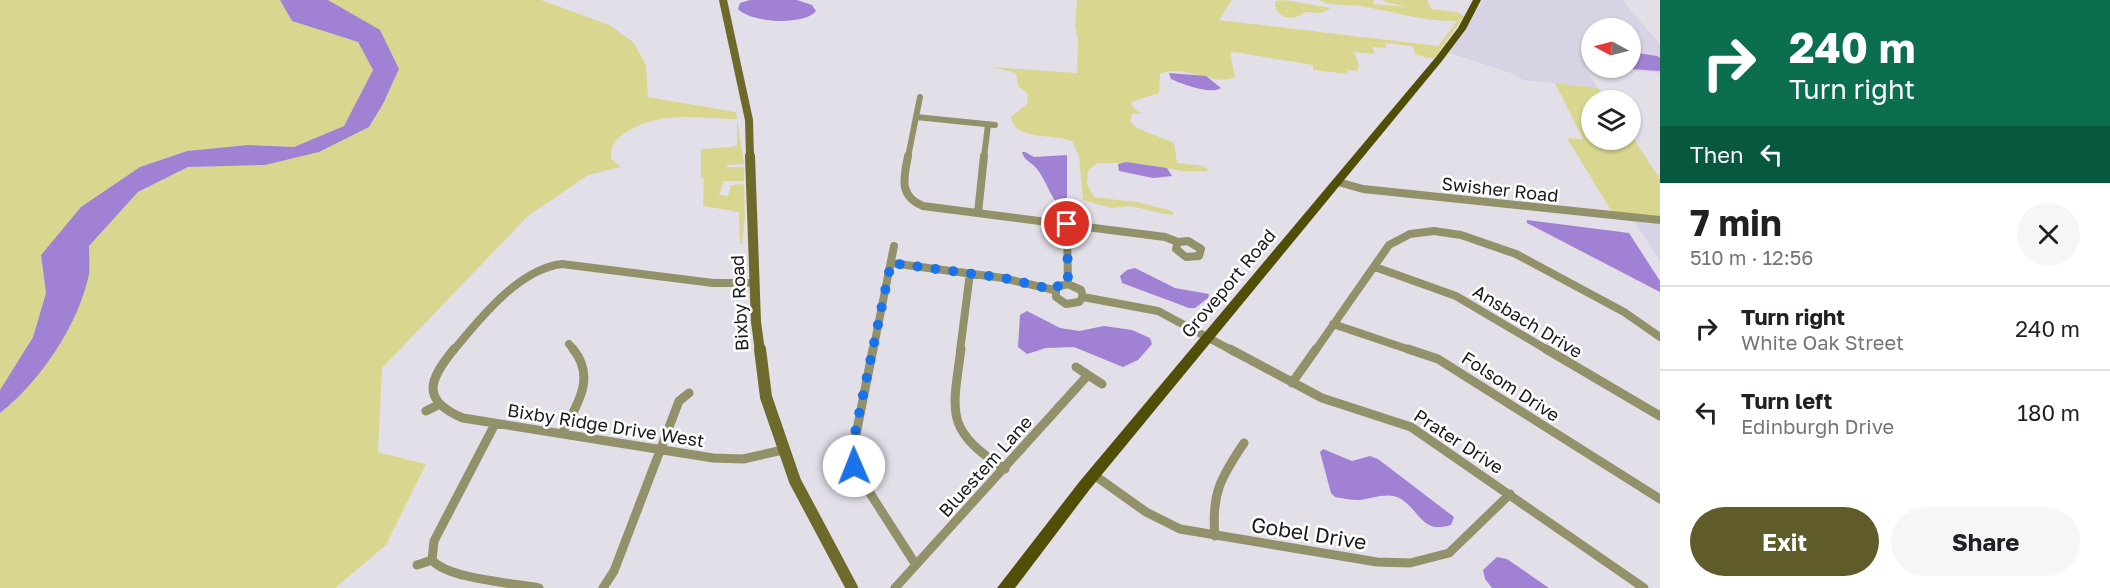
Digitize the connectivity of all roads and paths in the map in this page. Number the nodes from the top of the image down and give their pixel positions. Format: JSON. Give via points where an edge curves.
{"nodes":[{"id":1,"x":723,"y":0,"type":"edge"},
{"id":2,"x":1477,"y":0,"type":"edge"},
{"id":3,"x":920,"y":97,"type":"dead end"},
{"id":4,"x":916,"y":117,"type":"junction"},
{"id":5,"x":1338,"y":182,"type":"junction"},
{"id":6,"x":978,"y":213,"type":"junction"},
{"id":7,"x":1660,"y":220,"type":"edge"},
{"id":8,"x":1067,"y":224,"type":"junction"},
{"id":9,"x":1178,"y":242,"type":"dead end"},
{"id":10,"x":894,"y":246,"type":"dead end"},
{"id":11,"x":891,"y":263,"type":"junction"},
{"id":12,"x":1375,"y":267,"type":"junction"},
{"id":13,"x":970,"y":273,"type":"junction"},
{"id":14,"x":754,"y":283,"type":"junction"},
{"id":15,"x":1068,"y":284,"type":"junction"},
{"id":16,"x":1054,"y":290,"type":"junction"},
{"id":17,"x":1083,"y":297,"type":"junction"},
{"id":18,"x":1333,"y":324,"type":"junction"},
{"id":19,"x":1660,"y":337,"type":"edge"},
{"id":20,"x":1207,"y":338,"type":"junction"},
{"id":21,"x":569,"y":344,"type":"dead end"},
{"id":22,"x":1076,"y":367,"type":"dead end"},
{"id":23,"x":1088,"y":375,"type":"junction"},
{"id":24,"x":1292,"y":383,"type":"junction"},
{"id":25,"x":1102,"y":384,"type":"dead end"},
{"id":26,"x":690,"y":393,"type":"dead end"},
{"id":27,"x":436,"y":401,"type":"junction"},
{"id":28,"x":426,"y":411,"type":"dead end"},
{"id":29,"x":1660,"y":416,"type":"edge"},
{"id":30,"x":495,"y":424,"type":"junction"},
{"id":31,"x":562,"y":434,"type":"junction"},
{"id":32,"x":1244,"y":443,"type":"dead end"},
{"id":33,"x":659,"y":450,"type":"junction"},
{"id":34,"x":783,"y":450,"type":"junction"},
{"id":35,"x":1005,"y":469,"type":"junction"},
{"id":36,"x":1094,"y":475,"type":"junction"},
{"id":37,"x":1510,"y":494,"type":"junction"},
{"id":38,"x":1660,"y":500,"type":"edge"},
{"id":39,"x":1215,"y":536,"type":"junction"},
{"id":40,"x":432,"y":560,"type":"junction"},
{"id":41,"x":417,"y":565,"type":"dead end"},
{"id":42,"x":916,"y":565,"type":"junction"},
{"id":43,"x":539,"y":588,"type":"edge"},
{"id":44,"x":603,"y":588,"type":"edge"},
{"id":45,"x":852,"y":588,"type":"edge"},
{"id":46,"x":895,"y":588,"type":"edge"},
{"id":47,"x":1005,"y":588,"type":"edge"},
{"id":48,"x":1644,"y":588,"type":"edge"}],
"edges":[{"from":1,"to":14,"type":"street","name":"Bixby Road","via":[[749,120]]},
{"from":2,"to":5,"type":"main road","name":"Groveport Road","via":[[1439,59]]},
{"from":3,"to":4,"type":"street"},
{"from":4,"to":6,"type":"street","via":[[903,182],[907,196],[922,206]]},
{"from":4,"to":6,"type":"street","via":[[992,125]]},
{"from":5,"to":7,"type":"street","name":"Swisher Road","via":[[1363,189]]},
{"from":5,"to":20,"type":"main road","name":"Groveport Road"},
{"from":6,"to":8,"type":"street"},
{"from":8,"to":9,"type":"street"},
{"from":8,"to":15,"type":"street"},
{"from":10,"to":11,"type":"street"},
{"from":11,"to":13,"type":"street"},
{"from":11,"to":42,"type":"street","via":[[852,455],[859,476]]},
{"from":12,"to":18,"type":"street"},
{"from":12,"to":19,"type":"street","via":[[1389,245],[1412,233],[1453,234],[1495,243],[1617,308]]},
{"from":12,"to":29,"type":"street","name":"Ansbach Drive","via":[[1456,296]]},
{"from":13,"to":16,"type":"street"},
{"from":13,"to":35,"type":"street","via":[[955,418],[968,443]]},
{"from":14,"to":27,"type":"street","via":[[712,283],[541,263],[444,360],[434,376]]},
{"from":14,"to":34,"type":"street","name":"Bixby Road","via":[[759,358],[766,397]]},
{"from":15,"to":16,"type":"street"},
{"from":15,"to":17,"type":"street","via":[[1081,290]]},
{"from":16,"to":17,"type":"street","via":[[1056,297],[1066,304],[1075,304]]},
{"from":17,"to":20,"type":"street","name":"Prater Drive","via":[[1158,311]]},
{"from":18,"to":24,"type":"street"},
{"from":18,"to":38,"type":"street","name":"Folsom Drive","via":[[1438,359]]},
{"from":20,"to":24,"type":"street","name":"Prater Drive"},
{"from":20,"to":36,"type":"main road","name":"Groveport Road"},
{"from":21,"to":31,"type":"street","via":[[585,362],[588,376]]},
{"from":22,"to":23,"type":"street"},
{"from":23,"to":25,"type":"street"},
{"from":23,"to":35,"type":"street","name":"Bluestem Lane"},
{"from":24,"to":37,"type":"street","name":"Prater Drive","via":[[1333,402],[1411,427]]},
{"from":26,"to":33,"type":"street","via":[[679,401]]},
{"from":27,"to":28,"type":"street"},
{"from":27,"to":30,"type":"street","name":"Bixby Ridge Drive West","via":[[455,416]]},
{"from":30,"to":31,"type":"street","name":"Bixby Ridge Drive West"},
{"from":30,"to":40,"type":"street","via":[[434,542]]},
{"from":31,"to":33,"type":"street","name":"Bixby Ridge Drive West"},
{"from":32,"to":39,"type":"street","via":[[1212,498]]},
{"from":33,"to":34,"type":"street","name":"Bixby Ridge Drive West","via":[[743,459]]},
{"from":33,"to":44,"type":"street","via":[[614,571]]},
{"from":34,"to":45,"type":"street","name":"Bixby Road","via":[[810,511]]},
{"from":35,"to":42,"type":"street","name":"Bluestem Lane"},
{"from":36,"to":39,"type":"street","name":"Gobel Drive","via":[[1167,524]]},
{"from":36,"to":47,"type":"main road","name":"Groveport Road"},
{"from":37,"to":39,"type":"street","name":"Gobel Drive","via":[[1449,552],[1410,563],[1361,560]]},
{"from":37,"to":48,"type":"street","name":"Prater Drive"},
{"from":40,"to":41,"type":"street"},
{"from":40,"to":43,"type":"street","via":[[452,572]]},
{"from":42,"to":46,"type":"street","name":"Bluestem Lane"}]}
